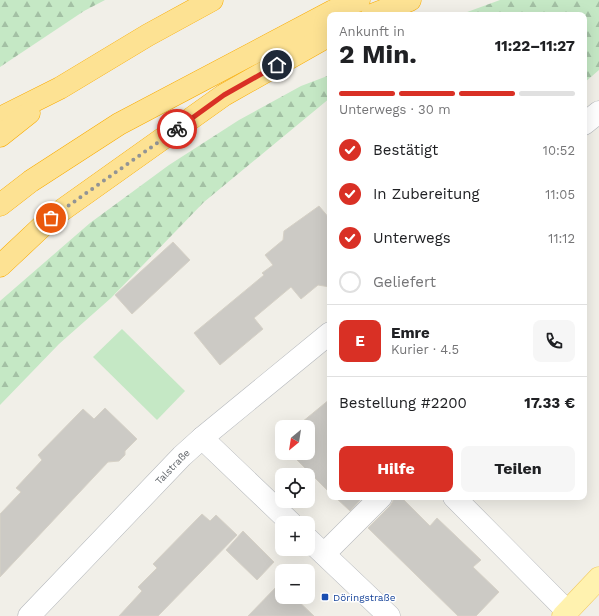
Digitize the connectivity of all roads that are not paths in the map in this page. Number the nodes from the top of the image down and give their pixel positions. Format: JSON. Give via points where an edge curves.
{"nodes":[{"id":1,"x":212,"y":0,"type":"edge"},
{"id":2,"x":359,"y":0,"type":"edge"},
{"id":3,"x":410,"y":0,"type":"edge"},
{"id":4,"x":332,"y":12,"type":"edge"},
{"id":5,"x":380,"y":12,"type":"edge"},
{"id":6,"x":327,"y":14,"type":"edge"},
{"id":7,"x":327,"y":37,"type":"edge"},
{"id":8,"x":60,"y":88,"type":"junction"},
{"id":9,"x":599,"y":112,"type":"edge"},
{"id":10,"x":0,"y":118,"type":"edge"},
{"id":11,"x":587,"y":122,"type":"edge"},
{"id":12,"x":0,"y":136,"type":"edge"},
{"id":13,"x":0,"y":205,"type":"edge"},
{"id":14,"x":0,"y":266,"type":"edge"},
{"id":15,"x":327,"y":335,"type":"edge"},
{"id":16,"x":202,"y":438,"type":"junction"},
{"id":17,"x":378,"y":500,"type":"edge"},
{"id":18,"x":457,"y":500,"type":"edge"},
{"id":19,"x":284,"y":516,"type":"edge"},
{"id":20,"x":315,"y":546,"type":"edge"},
{"id":21,"x":324,"y":554,"type":"junction"},
{"id":22,"x":599,"y":578,"type":"edge"},
{"id":23,"x":565,"y":614,"type":"edge"},
{"id":24,"x":29,"y":616,"type":"edge"},
{"id":25,"x":389,"y":616,"type":"edge"}],
"edges":[{"from":1,"to":8,"type":"highway","via":[[148,34]]},
{"from":2,"to":4,"type":"highway"},
{"from":3,"to":5,"type":"highway"},
{"from":6,"to":13,"type":"highway","via":[[120,124],[31,181]]},
{"from":7,"to":14,"type":"highway","via":[[224,95],[51,218]]},
{"from":8,"to":10,"type":"highway"},
{"from":8,"to":12,"type":"highway"},
{"from":9,"to":11,"type":"street"},
{"from":15,"to":16,"type":"street","name":"Talstraße"},
{"from":16,"to":19,"type":"street"},
{"from":16,"to":24,"type":"street","name":"Talstraße"},
{"from":17,"to":21,"type":"street"},
{"from":18,"to":23,"type":"street"},
{"from":20,"to":21,"type":"street"},
{"from":21,"to":25,"type":"street"},
{"from":22,"to":23,"type":"main road"}]}
